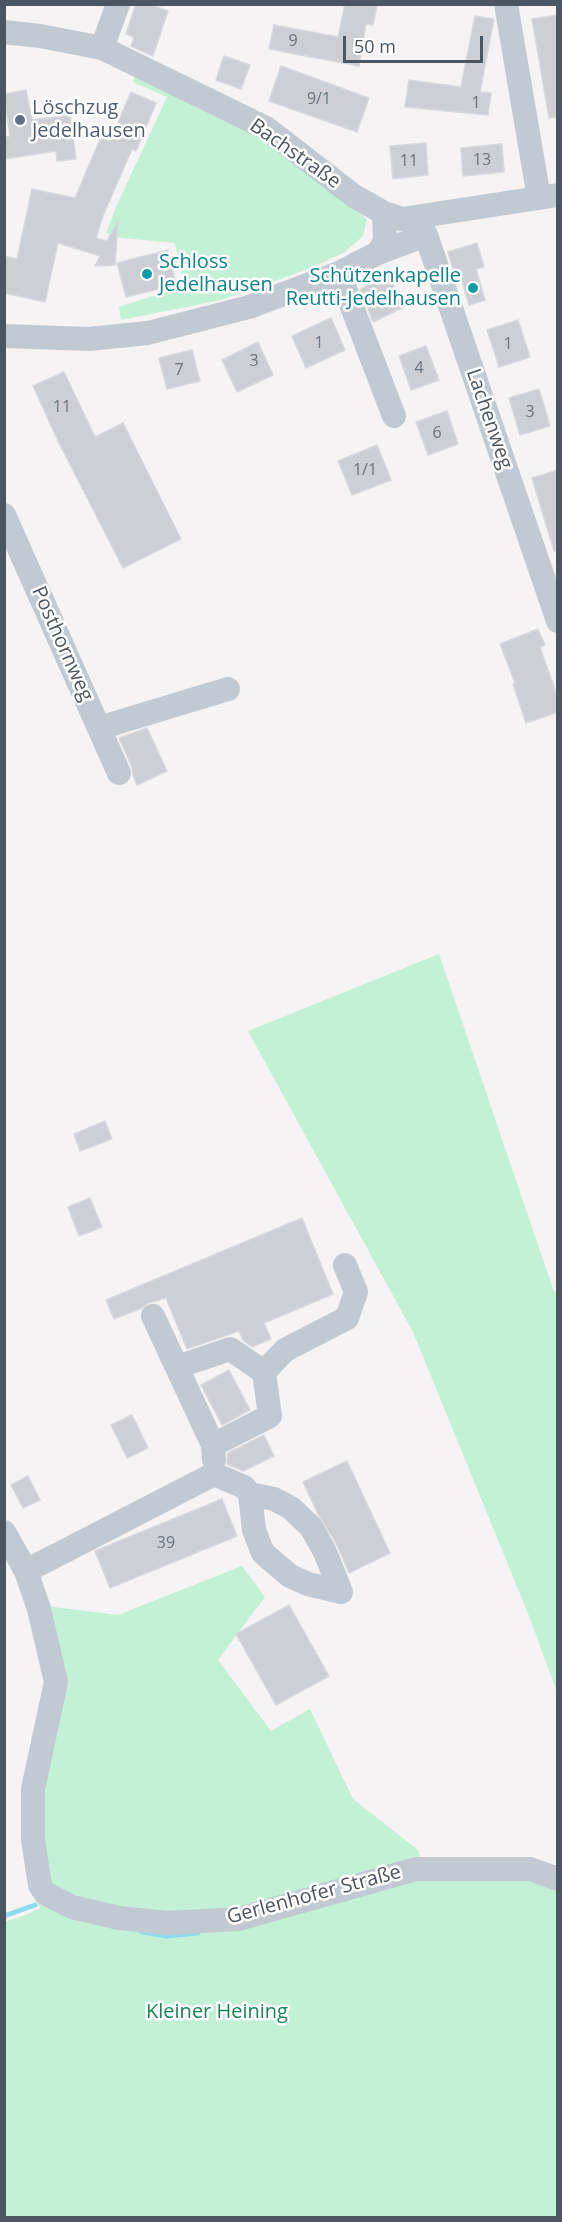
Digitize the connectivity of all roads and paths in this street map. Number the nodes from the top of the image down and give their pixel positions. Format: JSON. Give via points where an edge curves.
{"nodes":[{"id":1,"x":118,"y":4,"type":"edge"},
{"id":2,"x":506,"y":4,"type":"edge"},
{"id":3,"x":4,"y":32,"type":"edge"},
{"id":4,"x":102,"y":48,"type":"junction"},
{"id":5,"x":548,"y":196,"type":"edge"},
{"id":6,"x":384,"y":213,"type":"junction"},
{"id":7,"x":420,"y":227,"type":"junction"},
{"id":8,"x":378,"y":253,"type":"junction"},
{"id":9,"x":339,"y":273,"type":"junction"},
{"id":10,"x":4,"y":336,"type":"edge"},
{"id":11,"x":394,"y":416,"type":"dead end"},
{"id":12,"x":4,"y":515,"type":"edge"},
{"id":13,"x":558,"y":621,"type":"edge"},
{"id":14,"x":228,"y":689,"type":"dead end"},
{"id":15,"x":99,"y":728,"type":"junction"},
{"id":16,"x":119,"y":773,"type":"dead end"},
{"id":17,"x":345,"y":1265,"type":"dead end"},
{"id":18,"x":153,"y":1316,"type":"dead end"},
{"id":19,"x":177,"y":1367,"type":"junction"},
{"id":20,"x":264,"y":1372,"type":"junction"},
{"id":21,"x":213,"y":1445,"type":"junction"},
{"id":22,"x":214,"y":1474,"type":"junction"},
{"id":23,"x":250,"y":1494,"type":"dead end"},
{"id":24,"x":4,"y":1532,"type":"edge"},
{"id":25,"x":26,"y":1571,"type":"junction"},
{"id":26,"x":558,"y":1879,"type":"edge"}],
"edges":[{"from":1,"to":4,"type":"street"},
{"from":2,"to":5,"type":"street"},
{"from":3,"to":4,"type":"street","name":"Bachstraße"},
{"from":4,"to":6,"type":"street","name":"Bachstraße","via":[[266,128],[354,196]]},
{"from":5,"to":7,"type":"street","name":"Bachstraße"},
{"from":6,"to":7,"type":"street","name":"Bachstraße"},
{"from":6,"to":8,"type":"street","via":[[384,241]]},
{"from":7,"to":8,"type":"street"},
{"from":7,"to":13,"type":"street","name":"Lachenweg"},
{"from":8,"to":9,"type":"street"},
{"from":9,"to":10,"type":"street","via":[[249,307],[148,333],[89,339]]},
{"from":9,"to":11,"type":"street"},
{"from":12,"to":15,"type":"street","name":"Posthornweg"},
{"from":14,"to":15,"type":"street"},
{"from":15,"to":16,"type":"street","name":"Posthornweg"},
{"from":17,"to":20,"type":"street","via":[[356,1292],[347,1318],[285,1350]]},
{"from":18,"to":19,"type":"street"},
{"from":19,"to":20,"type":"street","via":[[230,1349]]},
{"from":19,"to":21,"type":"street"},
{"from":20,"to":21,"type":"street","via":[[270,1416]]},
{"from":21,"to":22,"type":"street"},
{"from":22,"to":23,"type":"street","via":[[244,1487]]},
{"from":22,"to":25,"type":"street"},
{"from":24,"to":25,"type":"street","name":"Gerlenhofer Straße"},
{"from":25,"to":26,"type":"street","name":"Gerlenhofer Straße","via":[[56,1682],[33,1789],[33,1840],[40,1885],[45,1893],[72,1907],[119,1918],[167,1923],[239,1919],[416,1869],[530,1869]]}]}
